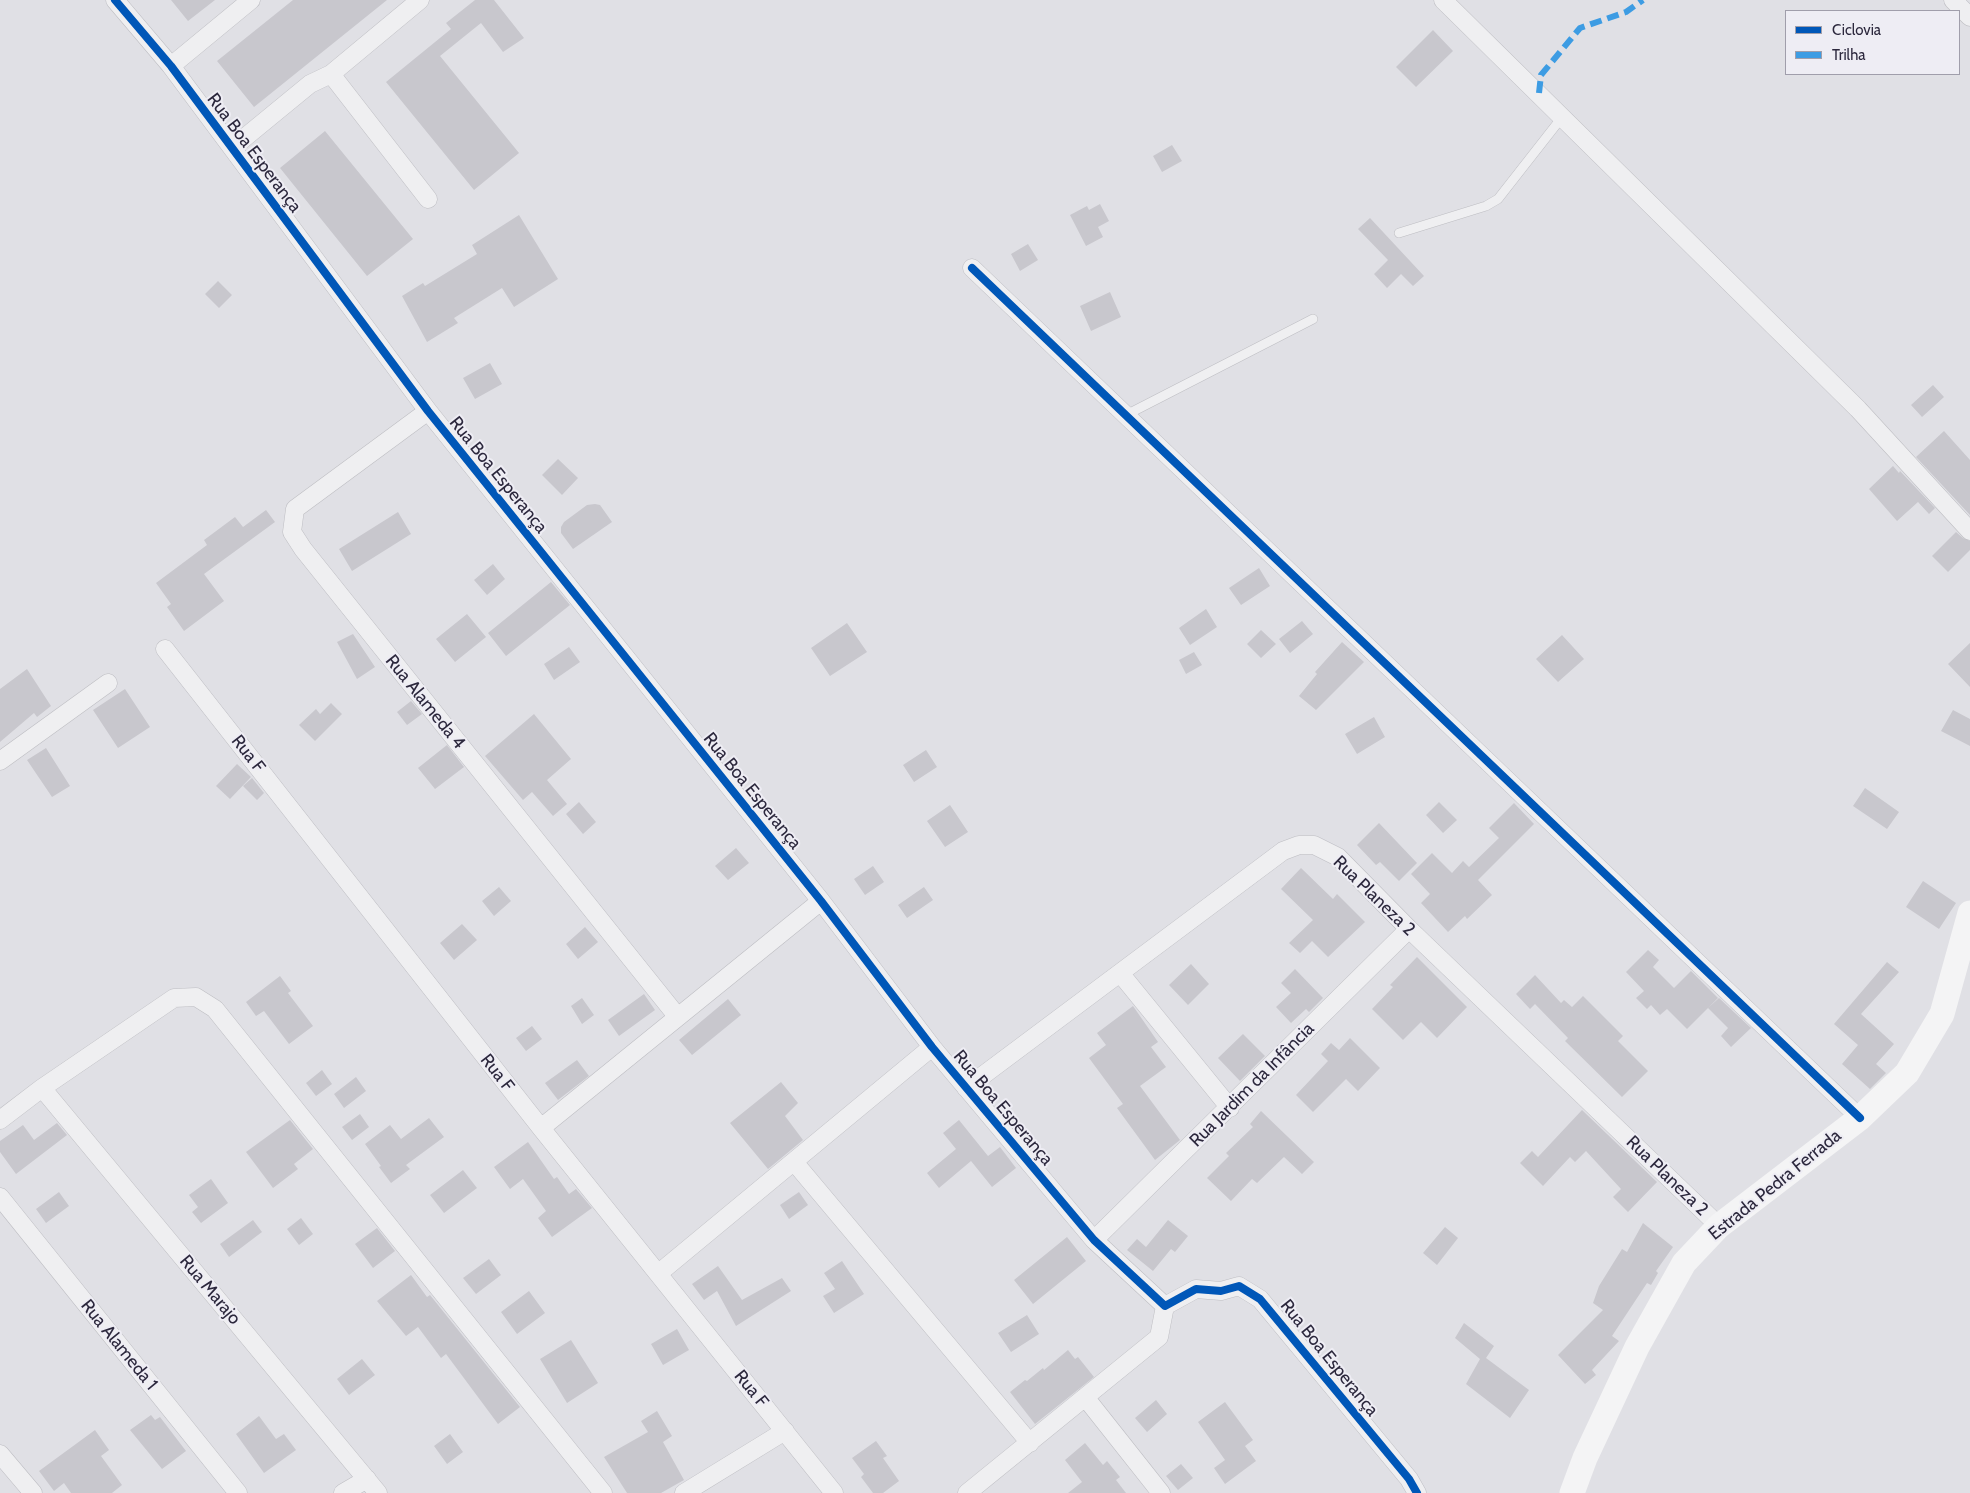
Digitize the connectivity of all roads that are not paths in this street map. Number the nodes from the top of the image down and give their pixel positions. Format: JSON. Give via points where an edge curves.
{"nodes":[{"id":1,"x":115,"y":0,"type":"edge"},
{"id":2,"x":251,"y":0,"type":"edge"},
{"id":3,"x":420,"y":0,"type":"edge"},
{"id":4,"x":1443,"y":0,"type":"edge"},
{"id":5,"x":1952,"y":0,"type":"edge"},
{"id":6,"x":1970,"y":18,"type":"edge"},
{"id":7,"x":171,"y":66,"type":"junction"},
{"id":8,"x":331,"y":74,"type":"junction"},
{"id":9,"x":1563,"y":116,"type":"junction"},
{"id":10,"x":232,"y":148,"type":"junction"},
{"id":11,"x":428,"y":199,"type":"dead end"},
{"id":12,"x":1399,"y":233,"type":"dead end"},
{"id":13,"x":972,"y":268,"type":"dead end"},
{"id":14,"x":1314,"y":319,"type":"dead end"},
{"id":15,"x":428,"y":411,"type":"junction"},
{"id":16,"x":1126,"y":415,"type":"junction"},
{"id":17,"x":1970,"y":531,"type":"edge"},
{"id":18,"x":165,"y":649,"type":"dead end"},
{"id":19,"x":108,"y":683,"type":"dead end"},
{"id":20,"x":0,"y":760,"type":"edge"},
{"id":21,"x":821,"y":901,"type":"junction"},
{"id":22,"x":1970,"y":913,"type":"edge"},
{"id":23,"x":1409,"y":929,"type":"junction"},
{"id":24,"x":1120,"y":973,"type":"junction"},
{"id":25,"x":677,"y":1016,"type":"junction"},
{"id":26,"x":932,"y":1047,"type":"junction"},
{"id":27,"x":42,"y":1088,"type":"junction"},
{"id":28,"x":966,"y":1088,"type":"junction"},
{"id":29,"x":1230,"y":1108,"type":"junction"},
{"id":30,"x":1860,"y":1118,"type":"junction"},
{"id":31,"x":0,"y":1120,"type":"edge"},
{"id":32,"x":540,"y":1128,"type":"junction"},
{"id":33,"x":795,"y":1162,"type":"junction"},
{"id":34,"x":0,"y":1197,"type":"edge"},
{"id":35,"x":1719,"y":1226,"type":"junction"},
{"id":36,"x":1094,"y":1240,"type":"junction"},
{"id":37,"x":659,"y":1273,"type":"junction"},
{"id":38,"x":1165,"y":1306,"type":"junction"},
{"id":39,"x":1085,"y":1397,"type":"junction"},
{"id":40,"x":785,"y":1431,"type":"junction"},
{"id":41,"x":1030,"y":1442,"type":"junction"},
{"id":42,"x":0,"y":1454,"type":"edge"},
{"id":43,"x":367,"y":1479,"type":"junction"},
{"id":44,"x":33,"y":1493,"type":"edge"},
{"id":45,"x":238,"y":1493,"type":"edge"},
{"id":46,"x":343,"y":1493,"type":"edge"},
{"id":47,"x":378,"y":1493,"type":"edge"},
{"id":48,"x":602,"y":1493,"type":"edge"},
{"id":49,"x":684,"y":1493,"type":"edge"},
{"id":50,"x":834,"y":1493,"type":"edge"},
{"id":51,"x":967,"y":1493,"type":"edge"},
{"id":52,"x":1161,"y":1493,"type":"edge"},
{"id":53,"x":1417,"y":1493,"type":"edge"},
{"id":54,"x":1572,"y":1493,"type":"edge"}],
"edges":[{"from":1,"to":7,"type":"street","name":"Rua Boa Esperança"},
{"from":2,"to":7,"type":"street"},
{"from":3,"to":8,"type":"street"},
{"from":4,"to":9,"type":"street"},
{"from":5,"to":6,"type":"street"},
{"from":7,"to":10,"type":"street","name":"Rua Boa Esperança"},
{"from":8,"to":10,"type":"street","via":[[310,84]]},
{"from":8,"to":11,"type":"street"},
{"from":9,"to":12,"type":"lane","via":[[1498,199],[1477,210]]},
{"from":9,"to":17,"type":"street","via":[[1858,409]]},
{"from":10,"to":15,"type":"street","name":"Rua Boa Esperança"},
{"from":13,"to":16,"type":"street"},
{"from":14,"to":16,"type":"lane"},
{"from":15,"to":21,"type":"street","name":"Rua Boa Esperança"},
{"from":15,"to":25,"type":"street","name":"Rua Alameda 4","via":[[295,509],[292,532],[302,549]]},
{"from":16,"to":30,"type":"street"},
{"from":18,"to":32,"type":"street","name":"Rua F"},
{"from":19,"to":20,"type":"street"},
{"from":21,"to":25,"type":"street"},
{"from":21,"to":26,"type":"street","name":"Rua Boa Esperança"},
{"from":22,"to":30,"type":"street","name":"Estrada Pedra Ferrada","via":[[1942,1014],[1907,1073]]},
{"from":23,"to":24,"type":"street","name":"Rua Planeza 2","via":[[1338,857],[1314,846],[1299,845],[1283,851]]},
{"from":23,"to":29,"type":"street","name":"Rua Jardim da Infância"},
{"from":23,"to":35,"type":"street","name":"Rua Planeza 2"},
{"from":24,"to":28,"type":"street","name":"Rua Planeza 2"},
{"from":24,"to":29,"type":"street"},
{"from":25,"to":32,"type":"street"},
{"from":26,"to":28,"type":"street","name":"Rua Boa Esperança"},
{"from":26,"to":33,"type":"street"},
{"from":27,"to":31,"type":"street"},
{"from":27,"to":43,"type":"street","name":"Rua Marajo"},
{"from":27,"to":48,"type":"street","via":[[174,998],[196,997],[215,1009]]},
{"from":28,"to":36,"type":"street","name":"Rua Boa Esperança"},
{"from":29,"to":36,"type":"street","name":"Rua Jardim da Infância"},
{"from":30,"to":35,"type":"street","name":"Estrada Pedra Ferrada"},
{"from":32,"to":37,"type":"street","name":"Rua F"},
{"from":33,"to":37,"type":"street"},
{"from":33,"to":41,"type":"street"},
{"from":34,"to":45,"type":"street","name":"Rua Alameda 1"},
{"from":35,"to":54,"type":"street","name":"Estrada Pedra Ferrada","via":[[1684,1263],[1637,1347]]},
{"from":36,"to":38,"type":"street","name":"Rua Boa Esperança"},
{"from":37,"to":40,"type":"street","name":"Rua F"},
{"from":38,"to":39,"type":"street","via":[[1159,1336]]},
{"from":38,"to":53,"type":"street","name":"Rua Boa Esperança","via":[[1196,1289],[1221,1291],[1239,1286],[1260,1299],[1409,1479]]},
{"from":39,"to":41,"type":"street"},
{"from":39,"to":52,"type":"street"},
{"from":40,"to":49,"type":"street"},
{"from":40,"to":50,"type":"street","name":"Rua F"},
{"from":41,"to":51,"type":"street"},
{"from":42,"to":44,"type":"street"},
{"from":43,"to":46,"type":"street"},
{"from":43,"to":47,"type":"street","name":"Rua Marajo"}]}
